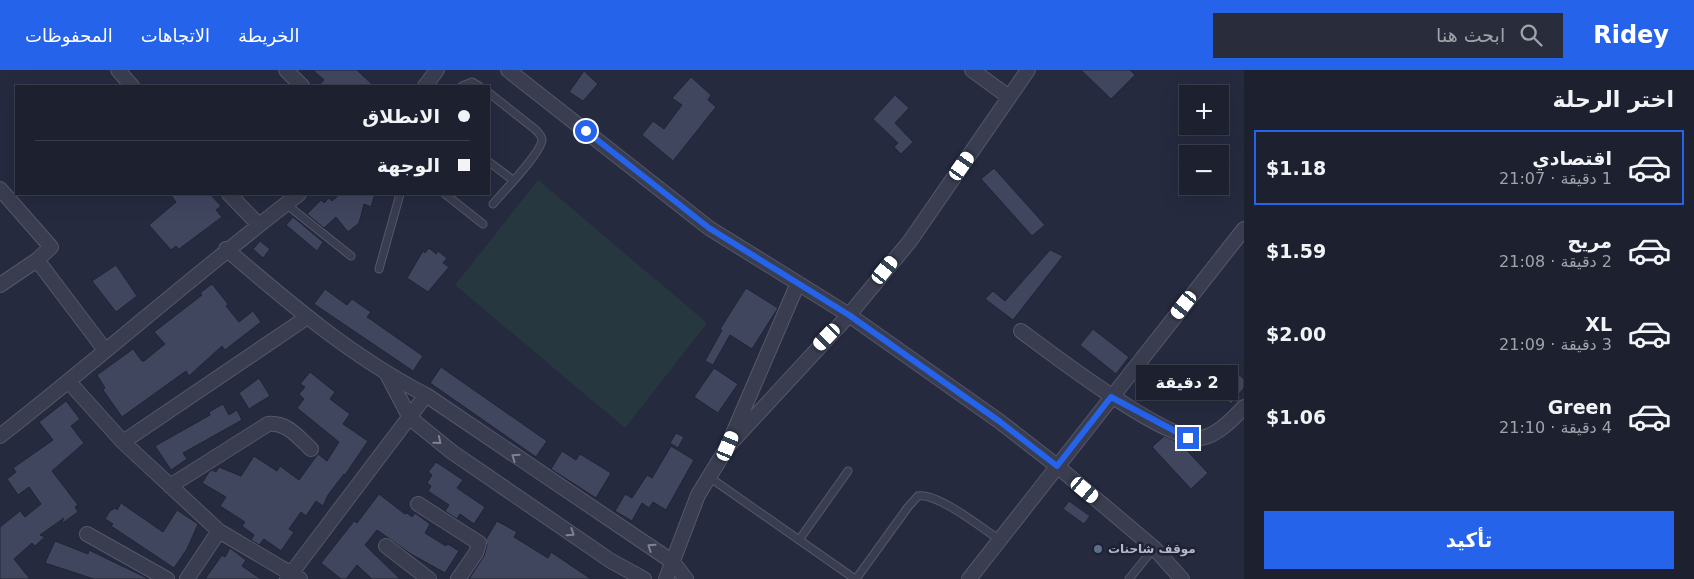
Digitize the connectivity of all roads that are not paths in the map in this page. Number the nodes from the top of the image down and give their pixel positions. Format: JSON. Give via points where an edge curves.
{"nodes":[{"id":1,"x":118,"y":70,"type":"edge"},
{"id":2,"x":286,"y":70,"type":"edge"},
{"id":3,"x":437,"y":70,"type":"edge"},
{"id":4,"x":508,"y":70,"type":"edge"},
{"id":5,"x":972,"y":70,"type":"edge"},
{"id":6,"x":1028,"y":70,"type":"edge"},
{"id":7,"x":131,"y":85,"type":"edge"},
{"id":8,"x":301,"y":85,"type":"edge"},
{"id":9,"x":426,"y":85,"type":"edge"},
{"id":10,"x":464,"y":85,"type":"edge"},
{"id":11,"x":477,"y":85,"type":"edge"},
{"id":12,"x":490,"y":95,"type":"edge"},
{"id":13,"x":1010,"y":97,"type":"junction"},
{"id":14,"x":490,"y":163,"type":"edge"},
{"id":15,"x":513,"y":180,"type":"junction"},
{"id":16,"x":0,"y":189,"type":"edge"},
{"id":17,"x":230,"y":195,"type":"edge"},
{"id":18,"x":298,"y":195,"type":"edge"},
{"id":19,"x":400,"y":195,"type":"edge"},
{"id":20,"x":446,"y":195,"type":"edge"},
{"id":21,"x":286,"y":204,"type":"junction"},
{"id":22,"x":493,"y":204,"type":"dead end"},
{"id":23,"x":483,"y":224,"type":"dead end"},
{"id":24,"x":258,"y":225,"type":"junction"},
{"id":25,"x":1244,"y":229,"type":"edge"},
{"id":26,"x":226,"y":249,"type":"junction"},
{"id":27,"x":351,"y":256,"type":"dead end"},
{"id":28,"x":37,"y":260,"type":"junction"},
{"id":29,"x":379,"y":269,"type":"dead end"},
{"id":30,"x":798,"y":283,"type":"junction"},
{"id":31,"x":0,"y":285,"type":"edge"},
{"id":32,"x":849,"y":315,"type":"junction"},
{"id":33,"x":306,"y":318,"type":"junction"},
{"id":34,"x":1021,"y":331,"type":"dead end"},
{"id":35,"x":105,"y":350,"type":"junction"},
{"id":36,"x":388,"y":376,"type":"junction"},
{"id":37,"x":68,"y":382,"type":"junction"},
{"id":38,"x":426,"y":395,"type":"junction"},
{"id":39,"x":1111,"y":397,"type":"junction"},
{"id":40,"x":1244,"y":407,"type":"edge"},
{"id":41,"x":410,"y":418,"type":"junction"},
{"id":42,"x":0,"y":436,"type":"edge"},
{"id":43,"x":123,"y":442,"type":"junction"},
{"id":44,"x":728,"y":446,"type":"junction"},
{"id":45,"x":311,"y":449,"type":"dead end"},
{"id":46,"x":1057,"y":466,"type":"junction"},
{"id":47,"x":848,"y":471,"type":"dead end"},
{"id":48,"x":709,"y":477,"type":"junction"},
{"id":49,"x":170,"y":486,"type":"junction"},
{"id":50,"x":418,"y":504,"type":"dead end"},
{"id":51,"x":219,"y":531,"type":"junction"},
{"id":52,"x":87,"y":534,"type":"dead end"},
{"id":53,"x":799,"y":540,"type":"junction"},
{"id":54,"x":1000,"y":540,"type":"junction"},
{"id":55,"x":386,"y":546,"type":"dead end"},
{"id":56,"x":1154,"y":548,"type":"junction"},
{"id":57,"x":673,"y":562,"type":"junction"},
{"id":58,"x":293,"y":577,"type":"edge"},
{"id":59,"x":167,"y":579,"type":"edge"},
{"id":60,"x":187,"y":579,"type":"edge"},
{"id":61,"x":429,"y":579,"type":"edge"},
{"id":62,"x":458,"y":579,"type":"edge"},
{"id":63,"x":644,"y":579,"type":"edge"},
{"id":64,"x":666,"y":579,"type":"edge"},
{"id":65,"x":686,"y":579,"type":"edge"},
{"id":66,"x":856,"y":579,"type":"edge"},
{"id":67,"x":968,"y":579,"type":"edge"},
{"id":68,"x":1129,"y":579,"type":"edge"},
{"id":69,"x":1182,"y":579,"type":"edge"}],
"edges":[{"from":1,"to":7,"type":"street"},
{"from":2,"to":8,"type":"street"},
{"from":3,"to":9,"type":"street"},
{"from":4,"to":30,"type":"street","via":[[709,228]]},
{"from":5,"to":13,"type":"street"},
{"from":6,"to":13,"type":"street"},
{"from":10,"to":11,"type":"lane","via":[[472,82]]},
{"from":12,"to":15,"type":"lane","via":[[541,136],[539,150]]},
{"from":13,"to":32,"type":"street","via":[[910,241]]},
{"from":14,"to":15,"type":"lane"},
{"from":15,"to":22,"type":"lane"},
{"from":16,"to":28,"type":"street","via":[[50,245],[49,250]]},
{"from":17,"to":24,"type":"street"},
{"from":18,"to":21,"type":"street"},
{"from":19,"to":29,"type":"lane"},
{"from":20,"to":23,"type":"lane"},
{"from":21,"to":24,"type":"street"},
{"from":21,"to":27,"type":"lane"},
{"from":24,"to":26,"type":"street"},
{"from":25,"to":39,"type":"street"},
{"from":26,"to":33,"type":"street"},
{"from":26,"to":35,"type":"street"},
{"from":28,"to":31,"type":"street"},
{"from":28,"to":35,"type":"street"},
{"from":30,"to":32,"type":"street"},
{"from":30,"to":44,"type":"street"},
{"from":32,"to":44,"type":"street"},
{"from":32,"to":46,"type":"street"},
{"from":33,"to":36,"type":"street"},
{"from":33,"to":43,"type":"street"},
{"from":34,"to":39,"type":"street"},
{"from":35,"to":37,"type":"street"},
{"from":36,"to":38,"type":"street"},
{"from":36,"to":41,"type":"street"},
{"from":37,"to":42,"type":"street"},
{"from":37,"to":43,"type":"street"},
{"from":38,"to":41,"type":"street"},
{"from":57,"to":38,"type":"street","one_way":true},
{"from":39,"to":40,"type":"street","via":[[1188,438],[1203,438],[1220,429]]},
{"from":39,"to":46,"type":"street"},
{"from":41,"to":58,"type":"street"},
{"from":41,"to":63,"type":"street","one_way":true,"via":[[452,452]]},
{"from":43,"to":49,"type":"street"},
{"from":44,"to":48,"type":"street"},
{"from":45,"to":49,"type":"street","via":[[286,426],[268,424]]},
{"from":46,"to":54,"type":"street"},
{"from":46,"to":56,"type":"street"},
{"from":47,"to":53,"type":"lane"},
{"from":48,"to":53,"type":"lane"},
{"from":48,"to":57,"type":"street","via":[[698,495]]},
{"from":49,"to":51,"type":"street"},
{"from":50,"to":62,"type":"street","via":[[479,543]]},
{"from":51,"to":58,"type":"street"},
{"from":51,"to":60,"type":"street"},
{"from":52,"to":59,"type":"street"},
{"from":53,"to":66,"type":"lane"},
{"from":54,"to":66,"type":"lane","via":[[944,504],[918,496]]},
{"from":54,"to":67,"type":"street"},
{"from":55,"to":61,"type":"street"},
{"from":56,"to":68,"type":"lane"},
{"from":56,"to":69,"type":"street"},
{"from":57,"to":64,"type":"street"},
{"from":57,"to":65,"type":"street"}]}
